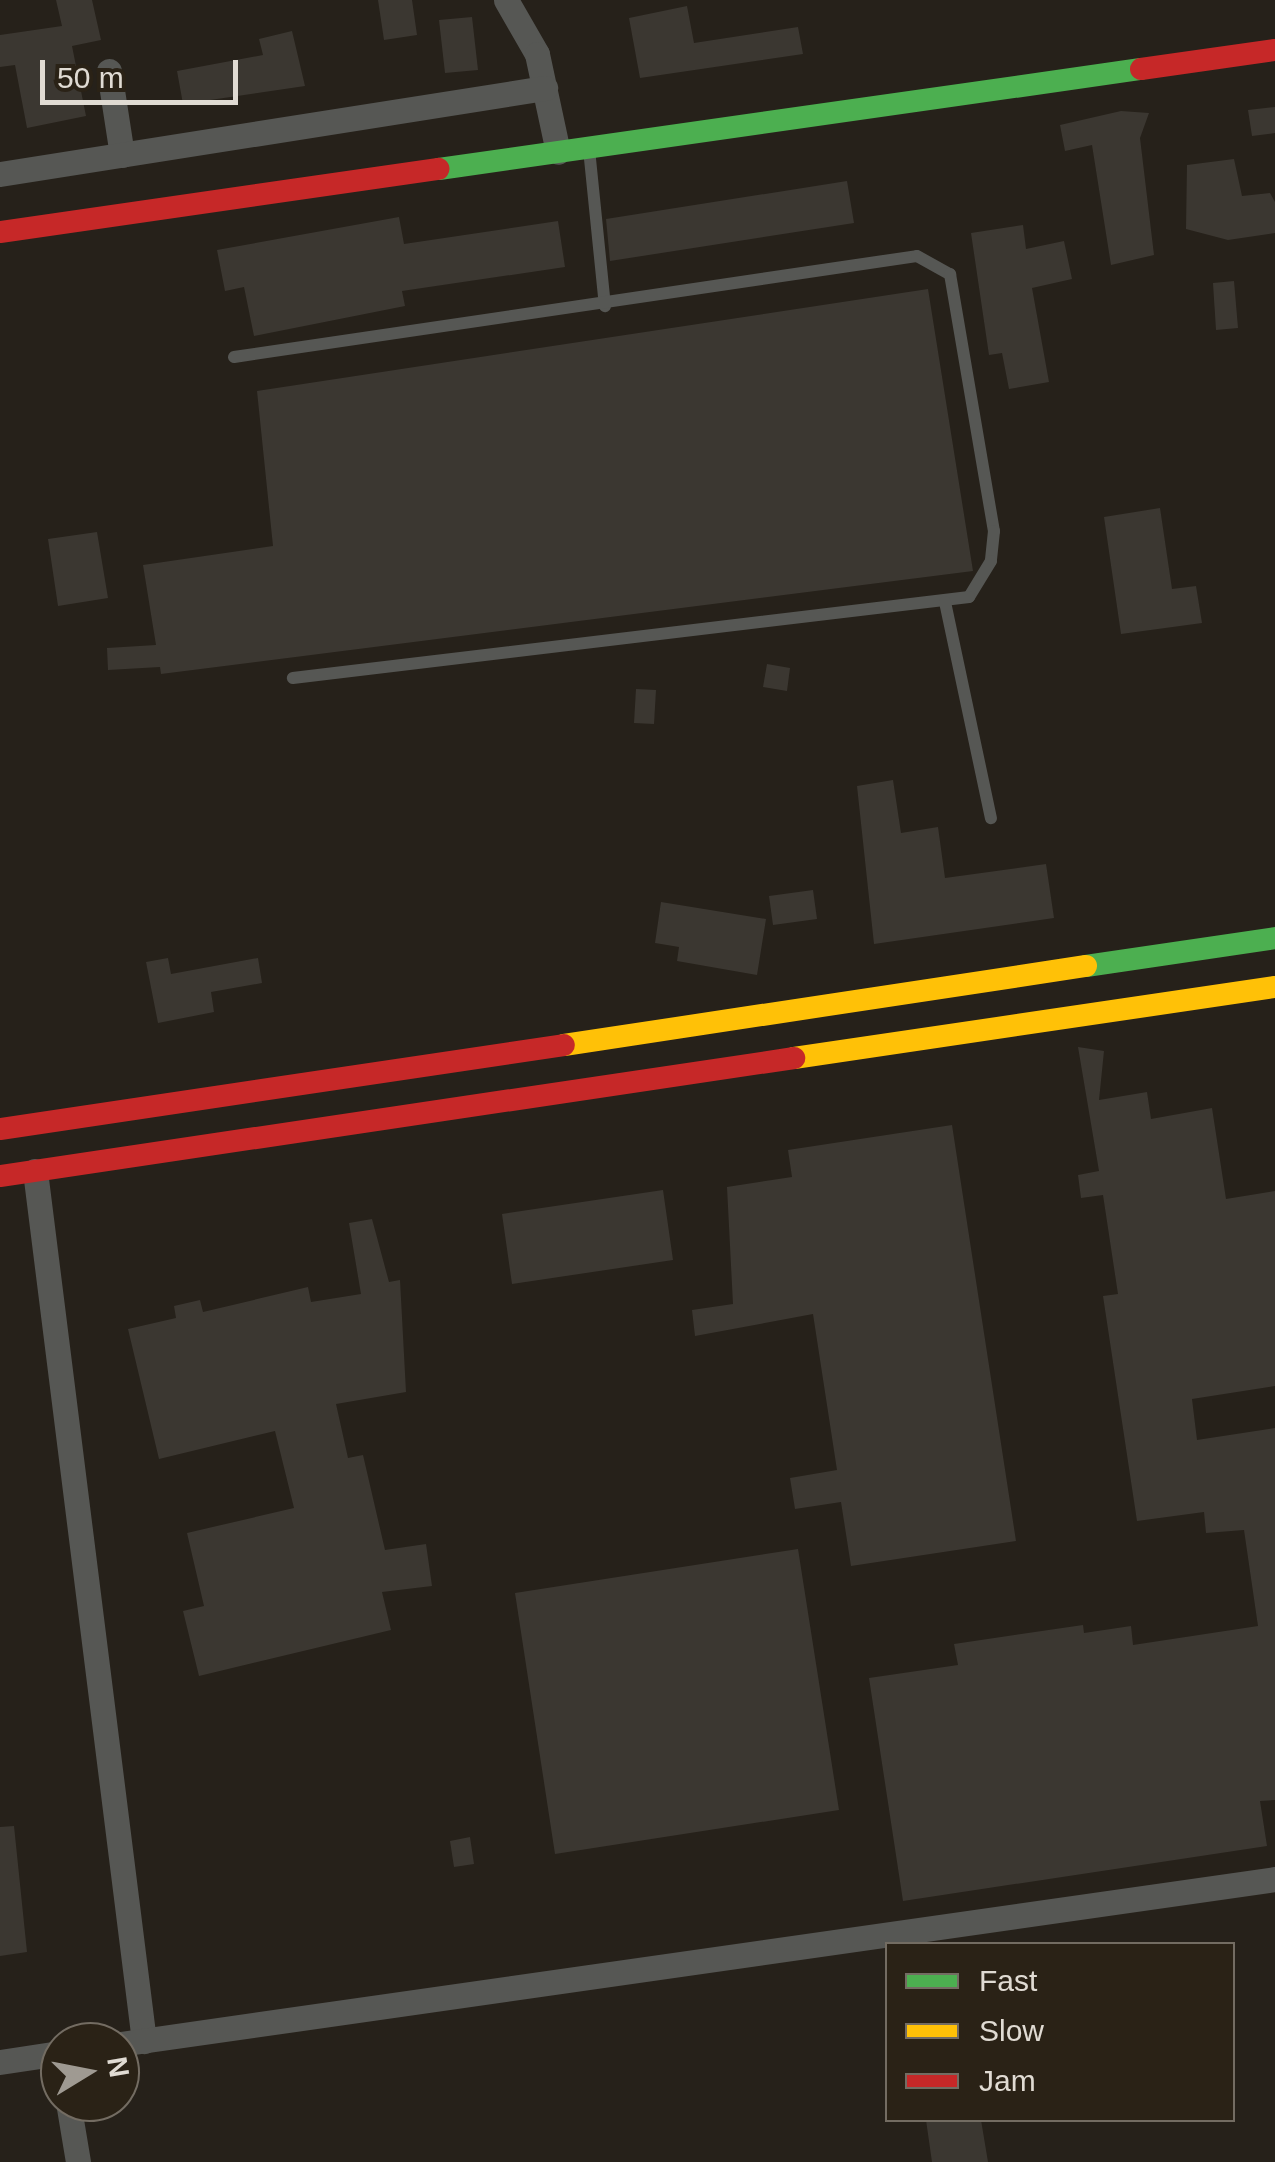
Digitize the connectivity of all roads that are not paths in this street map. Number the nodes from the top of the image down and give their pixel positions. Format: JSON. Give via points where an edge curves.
{"nodes":[{"id":1,"x":506,"y":0,"type":"edge"},
{"id":2,"x":1275,"y":50,"type":"edge"},
{"id":3,"x":109,"y":71,"type":"dead end"},
{"id":4,"x":545,"y":88,"type":"junction"},
{"id":5,"x":589,"y":149,"type":"junction"},
{"id":6,"x":558,"y":152,"type":"junction"},
{"id":7,"x":122,"y":154,"type":"junction"},
{"id":8,"x":0,"y":174,"type":"edge"},
{"id":9,"x":0,"y":232,"type":"edge"},
{"id":10,"x":605,"y":306,"type":"junction"},
{"id":11,"x":234,"y":356,"type":"dead end"},
{"id":12,"x":945,"y":602,"type":"junction"},
{"id":13,"x":293,"y":678,"type":"dead end"},
{"id":14,"x":991,"y":818,"type":"dead end"},
{"id":15,"x":1275,"y":938,"type":"edge"},
{"id":16,"x":1275,"y":987,"type":"edge"},
{"id":17,"x":0,"y":1129,"type":"edge"},
{"id":18,"x":35,"y":1171,"type":"junction"},
{"id":19,"x":0,"y":1176,"type":"edge"},
{"id":20,"x":1275,"y":1878,"type":"edge"},
{"id":21,"x":130,"y":2022,"type":"edge"},
{"id":22,"x":140,"y":2042,"type":"edge"},
{"id":23,"x":40,"y":2056,"type":"edge"},
{"id":24,"x":0,"y":2062,"type":"edge"},
{"id":25,"x":71,"y":2122,"type":"edge"},
{"id":26,"x":78,"y":2162,"type":"edge"}],
"edges":[{"from":1,"to":4,"type":"street"},
{"from":2,"to":5,"type":"street"},
{"from":3,"to":7,"type":"street"},
{"from":4,"to":6,"type":"street"},
{"from":4,"to":7,"type":"street"},
{"from":5,"to":6,"type":"street"},
{"from":5,"to":10,"type":"lane"},
{"from":6,"to":9,"type":"street"},
{"from":7,"to":8,"type":"street"},
{"from":10,"to":11,"type":"lane"},
{"from":10,"to":12,"type":"lane","via":[[936,260],[950,274],[994,531],[980,584]]},
{"from":12,"to":13,"type":"lane"},
{"from":12,"to":14,"type":"lane"},
{"from":15,"to":17,"type":"street"},
{"from":16,"to":18,"type":"street"},
{"from":18,"to":19,"type":"street"},
{"from":18,"to":21,"type":"street"},
{"from":20,"to":22,"type":"street"},
{"from":23,"to":24,"type":"street"},
{"from":25,"to":26,"type":"street"}]}
